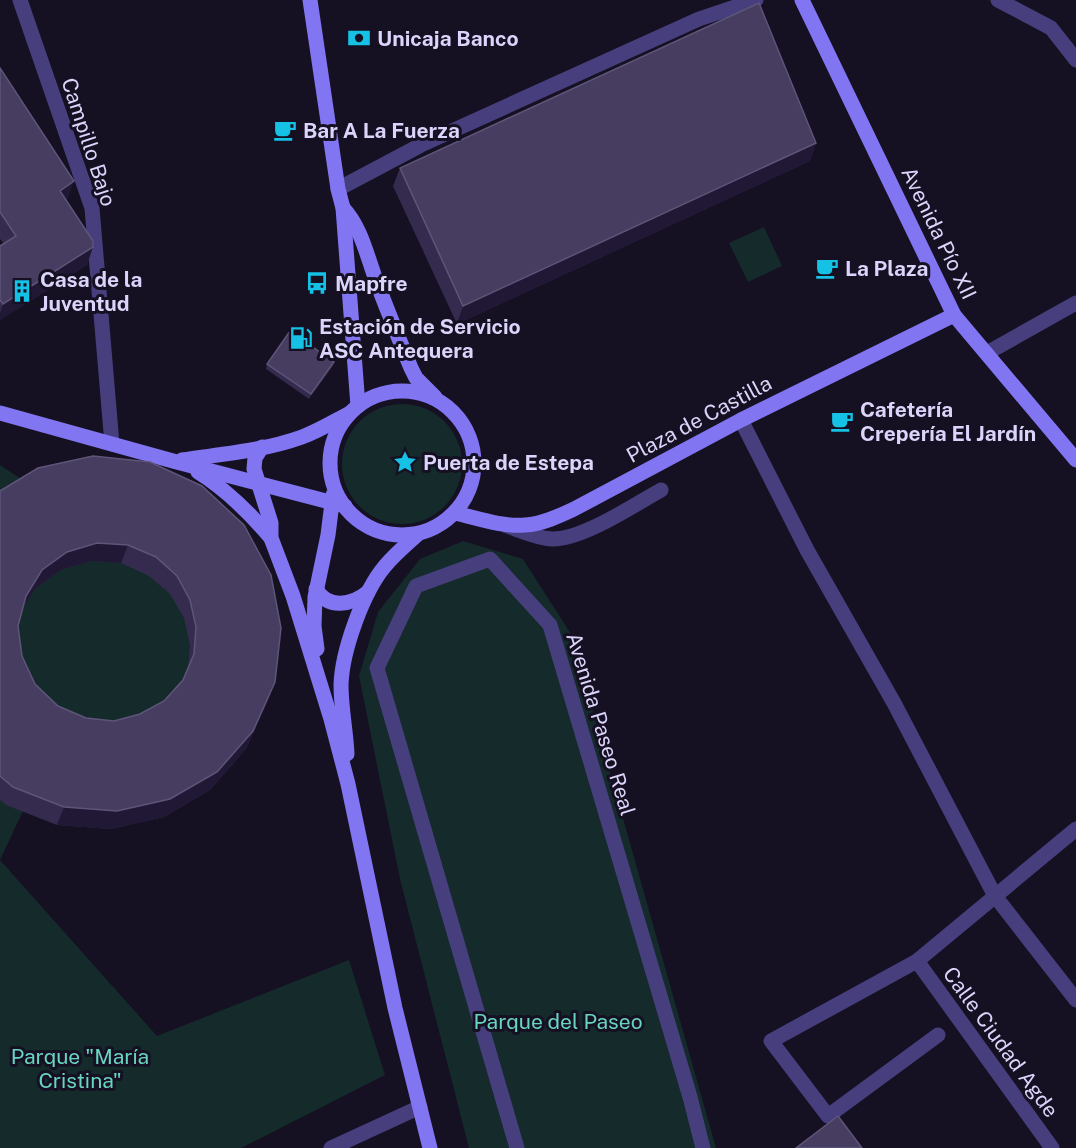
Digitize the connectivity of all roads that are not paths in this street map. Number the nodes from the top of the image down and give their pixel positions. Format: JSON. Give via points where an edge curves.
{"nodes":[{"id":1,"x":20,"y":0,"type":"edge"},
{"id":2,"x":310,"y":0,"type":"edge"},
{"id":3,"x":756,"y":0,"type":"edge"},
{"id":4,"x":802,"y":0,"type":"edge"},
{"id":5,"x":998,"y":0,"type":"edge"},
{"id":6,"x":1019,"y":5,"type":"edge"},
{"id":7,"x":1076,"y":60,"type":"edge"},
{"id":8,"x":338,"y":189,"type":"junction"},
{"id":9,"x":343,"y":208,"type":"junction"},
{"id":10,"x":1076,"y":303,"type":"edge"},
{"id":11,"x":954,"y":315,"type":"junction"},
{"id":12,"x":987,"y":353,"type":"junction"},
{"id":13,"x":442,"y":403,"type":"junction"},
{"id":14,"x":354,"y":409,"type":"junction"},
{"id":15,"x":0,"y":412,"type":"edge"},
{"id":16,"x":741,"y":420,"type":"junction"},
{"id":17,"x":112,"y":444,"type":"junction"},
{"id":18,"x":262,"y":447,"type":"junction"},
{"id":19,"x":1076,"y":460,"type":"edge"},
{"id":20,"x":173,"y":461,"type":"junction"},
{"id":21,"x":258,"y":483,"type":"junction"},
{"id":22,"x":662,"y":490,"type":"dead end"},
{"id":23,"x":338,"y":505,"type":"junction"},
{"id":24,"x":455,"y":513,"type":"junction"},
{"id":25,"x":498,"y":523,"type":"junction"},
{"id":26,"x":418,"y":534,"type":"junction"},
{"id":27,"x":271,"y":538,"type":"junction"},
{"id":28,"x":316,"y":589,"type":"junction"},
{"id":29,"x":370,"y":590,"type":"junction"},
{"id":30,"x":322,"y":689,"type":"junction"},
{"id":31,"x":348,"y":784,"type":"junction"},
{"id":32,"x":1076,"y":829,"type":"edge"},
{"id":33,"x":995,"y":896,"type":"junction"},
{"id":34,"x":917,"y":961,"type":"junction"},
{"id":35,"x":1076,"y":1000,"type":"edge"},
{"id":36,"x":938,"y":1035,"type":"dead end"},
{"id":37,"x":420,"y":1107,"type":"junction"},
{"id":38,"x":331,"y":1148,"type":"edge"},
{"id":39,"x":430,"y":1148,"type":"edge"},
{"id":40,"x":517,"y":1148,"type":"edge"},
{"id":41,"x":702,"y":1148,"type":"edge"},
{"id":42,"x":1052,"y":1148,"type":"edge"}],
"edges":[{"from":1,"to":17,"type":"street","name":"Campillo Bajo","via":[[92,208]]},
{"from":2,"to":8,"type":"street"},
{"from":3,"to":8,"type":"street","via":[[688,24],[421,145]]},
{"from":4,"to":11,"type":"street","name":"Avenida Pío XII"},
{"from":5,"to":6,"type":"street"},
{"from":6,"to":7,"type":"street","via":[[1051,28]]},
{"from":8,"to":9,"type":"street"},
{"from":9,"to":13,"type":"street","via":[[359,233],[411,368]]},
{"from":9,"to":14,"type":"street"},
{"from":10,"to":12,"type":"street"},
{"from":11,"to":12,"type":"street","name":"Avenida Pío XII"},
{"from":11,"to":16,"type":"street","name":"Plaza de Castilla"},
{"from":12,"to":19,"type":"street","name":"Avenida Pío XII"},
{"from":13,"to":14,"type":"street","via":[[419,393],[394,392],[371,398]]},
{"from":13,"to":24,"type":"street","via":[[463,426],[474,455],[467,496]]},
{"from":14,"to":18,"type":"street","via":[[313,432]]},
{"from":14,"to":23,"type":"street","via":[[340,426],[332,445],[330,466]]},
{"from":15,"to":17,"type":"street"},
{"from":16,"to":25,"type":"street","name":"Plaza de Castilla","via":[[555,518],[523,525]]},
{"from":16,"to":33,"type":"street"},
{"from":17,"to":20,"type":"street"},
{"from":18,"to":20,"type":"street"},
{"from":18,"to":21,"type":"street","via":[[254,463]]},
{"from":20,"to":21,"type":"street"},
{"from":20,"to":27,"type":"street","via":[[194,469],[228,494]]},
{"from":21,"to":23,"type":"street"},
{"from":21,"to":27,"type":"street","via":[[271,523]]},
{"from":22,"to":25,"type":"street","via":[[592,529],[564,538],[532,535]]},
{"from":23,"to":26,"type":"street","via":[[380,532]]},
{"from":23,"to":28,"type":"street"},
{"from":24,"to":25,"type":"street","name":"Plaza de Castilla"},
{"from":24,"to":26,"type":"street"},
{"from":26,"to":29,"type":"street","via":[[384,566]]},
{"from":27,"to":30,"type":"street"},
{"from":28,"to":29,"type":"street","via":[[322,598],[338,603],[350,602]]},
{"from":28,"to":30,"type":"street","via":[[314,626]]},
{"from":29,"to":31,"type":"street","via":[[350,639],[342,679]]},
{"from":30,"to":31,"type":"street"},
{"from":31,"to":37,"type":"street"},
{"from":32,"to":33,"type":"street"},
{"from":33,"to":34,"type":"street"},
{"from":33,"to":35,"type":"street"},
{"from":34,"to":36,"type":"street","via":[[771,1041],[828,1116]]},
{"from":34,"to":42,"type":"street","name":"Calle Ciudad Agde"},
{"from":37,"to":38,"type":"street"},
{"from":37,"to":39,"type":"street"},
{"from":40,"to":41,"type":"street","name":"Avenida Paseo Real","via":[[377,668],[416,586],[490,559],[550,625]]}]}
